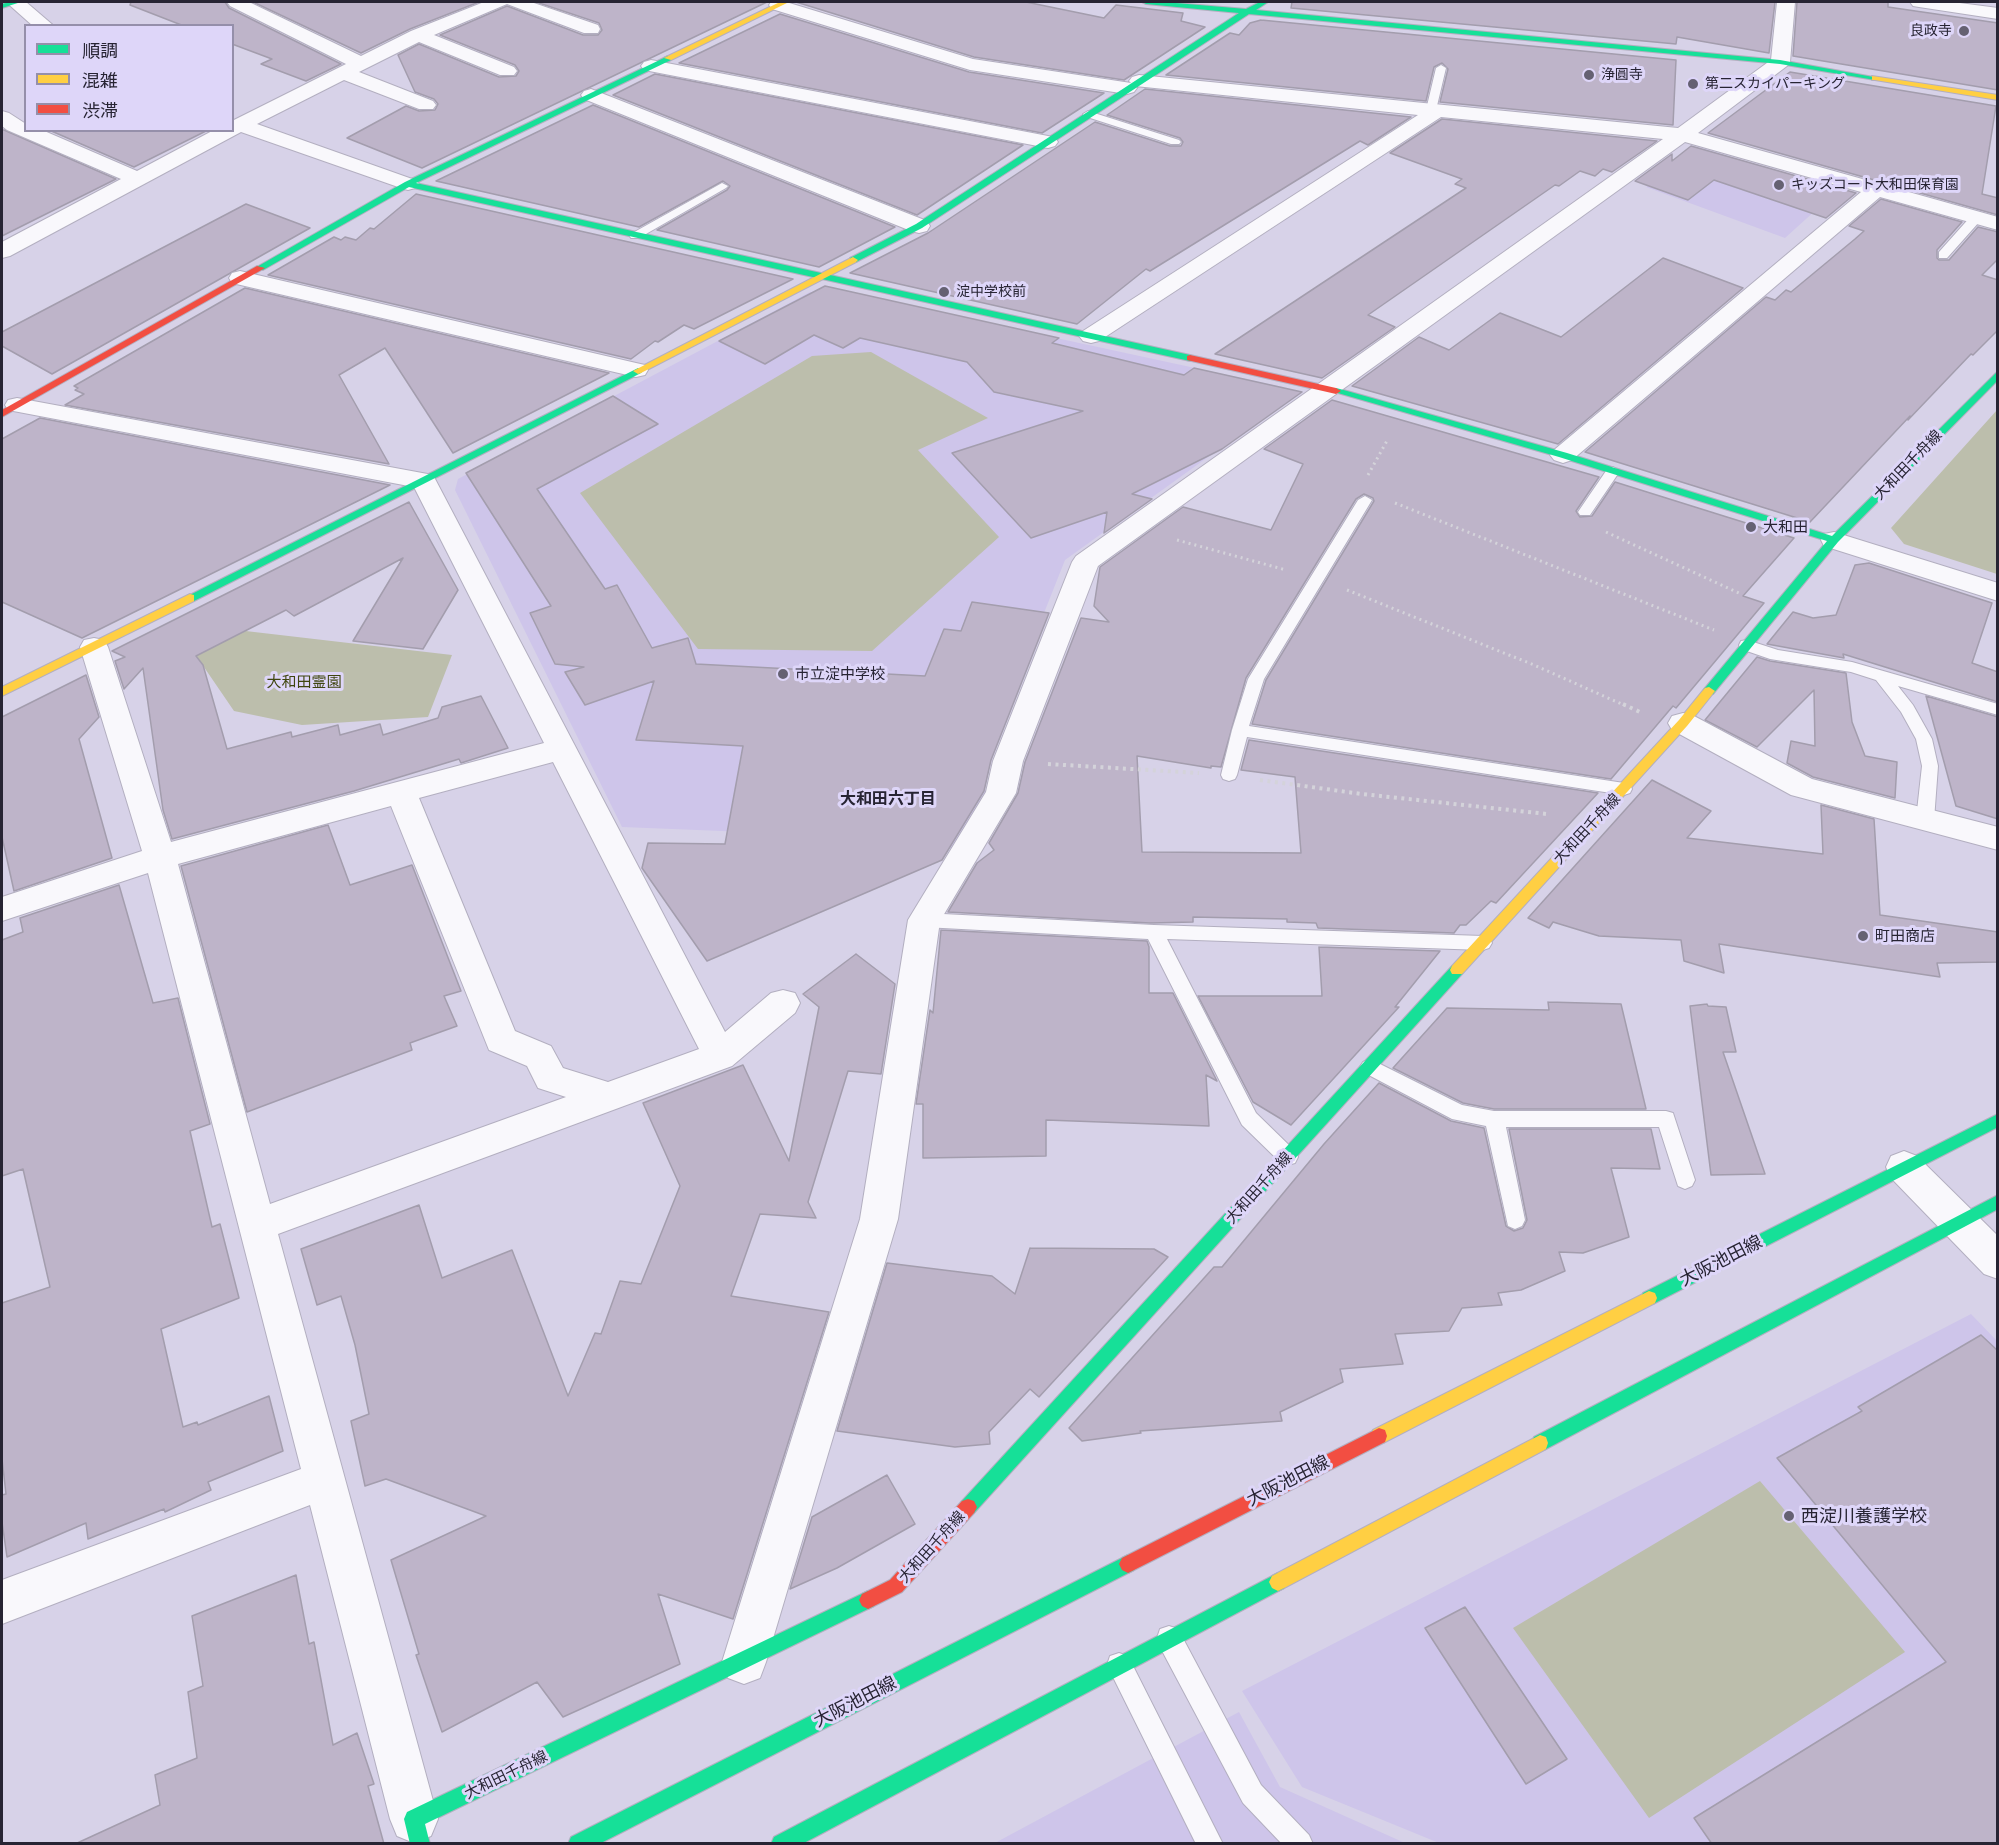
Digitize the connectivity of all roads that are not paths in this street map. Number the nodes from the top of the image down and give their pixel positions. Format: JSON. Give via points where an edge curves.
{"nodes":[{"id":1,"x":16,"y":2,"type":"edge"},
{"id":2,"x":236,"y":2,"type":"edge"},
{"id":3,"x":499,"y":2,"type":"edge"},
{"id":4,"x":515,"y":2,"type":"edge"},
{"id":5,"x":1146,"y":2,"type":"edge"},
{"id":6,"x":1265,"y":2,"type":"edge"},
{"id":7,"x":1786,"y":2,"type":"edge"},
{"id":8,"x":1919,"y":2,"type":"edge"},
{"id":9,"x":782,"y":3,"type":"edge"},
{"id":10,"x":2,"y":6,"type":"edge"},
{"id":11,"x":1246,"y":11,"type":"junction"},
{"id":12,"x":1998,"y":14,"type":"edge"},
{"id":13,"x":43,"y":24,"type":"edge"},
{"id":14,"x":591,"y":30,"type":"dead end"},
{"id":15,"x":418,"y":35,"type":"junction"},
{"id":16,"x":1780,"y":62,"type":"junction"},
{"id":17,"x":361,"y":64,"type":"junction"},
{"id":18,"x":651,"y":66,"type":"junction"},
{"id":19,"x":1441,"y":68,"type":"dead end"},
{"id":20,"x":507,"y":71,"type":"dead end"},
{"id":21,"x":343,"y":73,"type":"junction"},
{"id":22,"x":1133,"y":85,"type":"junction"},
{"id":23,"x":591,"y":95,"type":"junction"},
{"id":24,"x":1998,"y":98,"type":"edge"},
{"id":25,"x":426,"y":105,"type":"dead end"},
{"id":26,"x":1434,"y":111,"type":"junction"},
{"id":27,"x":1088,"y":114,"type":"junction"},
{"id":28,"x":2,"y":117,"type":"edge"},
{"id":29,"x":234,"y":126,"type":"edge"},
{"id":30,"x":24,"y":130,"type":"edge"},
{"id":31,"x":28,"y":132,"type":"edge"},
{"id":32,"x":222,"y":132,"type":"edge"},
{"id":33,"x":228,"y":132,"type":"edge"},
{"id":34,"x":1682,"y":135,"type":"junction"},
{"id":35,"x":1048,"y":142,"type":"junction"},
{"id":36,"x":1175,"y":142,"type":"dead end"},
{"id":37,"x":136,"y":178,"type":"junction"},
{"id":38,"x":408,"y":183,"type":"junction"},
{"id":39,"x":722,"y":186,"type":"dead end"},
{"id":40,"x":1876,"y":190,"type":"junction"},
{"id":41,"x":1976,"y":218,"type":"junction"},
{"id":42,"x":1998,"y":224,"type":"edge"},
{"id":43,"x":919,"y":226,"type":"junction"},
{"id":44,"x":635,"y":235,"type":"junction"},
{"id":45,"x":2,"y":250,"type":"edge"},
{"id":46,"x":1944,"y":255,"type":"dead end"},
{"id":47,"x":818,"y":277,"type":"junction"},
{"id":48,"x":240,"y":278,"type":"junction"},
{"id":49,"x":1091,"y":336,"type":"junction"},
{"id":50,"x":636,"y":370,"type":"junction"},
{"id":51,"x":1998,"y":374,"type":"edge"},
{"id":52,"x":1329,"y":389,"type":"junction"},
{"id":53,"x":9,"y":410,"type":"edge"},
{"id":54,"x":1563,"y":455,"type":"junction"},
{"id":55,"x":1612,"y":471,"type":"junction"},
{"id":56,"x":424,"y":481,"type":"junction"},
{"id":57,"x":1365,"y":500,"type":"road end"},
{"id":58,"x":1585,"y":512,"type":"road end"},
{"id":59,"x":1834,"y":540,"type":"junction"},
{"id":60,"x":1998,"y":592,"type":"edge"},
{"id":61,"x":1747,"y":645,"type":"junction"},
{"id":62,"x":94,"y":647,"type":"junction"},
{"id":63,"x":1882,"y":676,"type":"junction"},
{"id":64,"x":2,"y":692,"type":"edge"},
{"id":65,"x":1998,"y":710,"type":"edge"},
{"id":66,"x":1680,"y":726,"type":"junction"},
{"id":67,"x":1240,"y":730,"type":"junction"},
{"id":68,"x":562,"y":749,"type":"junction"},
{"id":69,"x":1229,"y":775,"type":"road end"},
{"id":70,"x":1624,"y":789,"type":"junction"},
{"id":71,"x":401,"y":792,"type":"junction"},
{"id":72,"x":1925,"y":820,"type":"junction"},
{"id":73,"x":1998,"y":839,"type":"edge"},
{"id":74,"x":160,"y":857,"type":"junction"},
{"id":75,"x":2,"y":909,"type":"edge"},
{"id":76,"x":924,"y":920,"type":"junction"},
{"id":77,"x":1154,"y":932,"type":"junction"},
{"id":78,"x":1483,"y":943,"type":"junction"},
{"id":79,"x":783,"y":1003,"type":"dead end"},
{"id":80,"x":720,"y":1056,"type":"junction"},
{"id":81,"x":1370,"y":1067,"type":"junction"},
{"id":82,"x":608,"y":1096,"type":"junction"},
{"id":83,"x":1494,"y":1119,"type":"junction"},
{"id":84,"x":1998,"y":1119,"type":"edge"},
{"id":85,"x":1288,"y":1157,"type":"junction"},
{"id":86,"x":1904,"y":1167,"type":"junction"},
{"id":87,"x":1685,"y":1180,"type":"dead end"},
{"id":88,"x":1998,"y":1201,"type":"edge"},
{"id":89,"x":1515,"y":1220,"type":"dead end"},
{"id":90,"x":1958,"y":1222,"type":"junction"},
{"id":91,"x":257,"y":1225,"type":"junction"},
{"id":92,"x":1998,"y":1262,"type":"edge"},
{"id":93,"x":324,"y":1480,"type":"junction"},
{"id":94,"x":2,"y":1602,"type":"edge"},
{"id":95,"x":1169,"y":1638,"type":"junction"},
{"id":96,"x":744,"y":1662,"type":"junction"},
{"id":97,"x":1119,"y":1665,"type":"junction"},
{"id":98,"x":417,"y":1831,"type":"edge"},
{"id":99,"x":578,"y":1844,"type":"edge"},
{"id":100,"x":781,"y":1844,"type":"edge"},
{"id":101,"x":1210,"y":1844,"type":"edge"},
{"id":102,"x":1300,"y":1844,"type":"edge"}],
"edges":[{"from":1,"to":10,"type":"street"},
{"from":1,"to":13,"type":"street"},
{"from":2,"to":17,"type":"street"},
{"from":3,"to":15,"type":"street"},
{"from":4,"to":14,"type":"street"},
{"from":5,"to":11,"type":"street"},
{"from":6,"to":11,"type":"street"},
{"from":7,"to":16,"type":"street"},
{"from":8,"to":12,"type":"street"},
{"from":9,"to":18,"type":"street"},
{"from":9,"to":22,"type":"street","via":[[970,64]]},
{"from":11,"to":16,"type":"street"},
{"from":11,"to":22,"type":"street"},
{"from":15,"to":17,"type":"street"},
{"from":15,"to":20,"type":"street"},
{"from":16,"to":24,"type":"street"},
{"from":16,"to":34,"type":"street"},
{"from":17,"to":21,"type":"street"},
{"from":18,"to":23,"type":"street"},
{"from":18,"to":35,"type":"street"},
{"from":19,"to":26,"type":"lane"},
{"from":21,"to":25,"type":"street"},
{"from":21,"to":29,"type":"street"},
{"from":22,"to":26,"type":"street"},
{"from":22,"to":27,"type":"street"},
{"from":23,"to":38,"type":"street"},
{"from":23,"to":43,"type":"street"},
{"from":26,"to":34,"type":"street"},
{"from":26,"to":49,"type":"street"},
{"from":27,"to":35,"type":"street"},
{"from":27,"to":36,"type":"lane"},
{"from":28,"to":30,"type":"street"},
{"from":31,"to":37,"type":"street"},
{"from":32,"to":37,"type":"street"},
{"from":33,"to":38,"type":"street"},
{"from":34,"to":40,"type":"street"},
{"from":34,"to":52,"type":"street"},
{"from":35,"to":43,"type":"street"},
{"from":37,"to":45,"type":"street"},
{"from":38,"to":44,"type":"street"},
{"from":38,"to":48,"type":"street"},
{"from":39,"to":44,"type":"lane"},
{"from":40,"to":41,"type":"street"},
{"from":40,"to":54,"type":"street"},
{"from":41,"to":42,"type":"street"},
{"from":41,"to":46,"type":"lane"},
{"from":43,"to":47,"type":"street"},
{"from":44,"to":47,"type":"street"},
{"from":47,"to":49,"type":"street"},
{"from":47,"to":50,"type":"street"},
{"from":48,"to":50,"type":"street"},
{"from":48,"to":53,"type":"street"},
{"from":49,"to":52,"type":"street"},
{"from":50,"to":56,"type":"street"},
{"from":51,"to":59,"type":"street","name":"大和田千舟線"},
{"from":52,"to":54,"type":"street"},
{"from":52,"to":76,"type":"street","via":[[1086,562],[1008,761],[1001,793]]},
{"from":53,"to":56,"type":"street"},
{"from":54,"to":55,"type":"street"},
{"from":55,"to":58,"type":"lane"},
{"from":55,"to":59,"type":"street"},
{"from":56,"to":62,"type":"street"},
{"from":56,"to":68,"type":"street"},
{"from":57,"to":67,"type":"lane","via":[[1256,680]]},
{"from":59,"to":60,"type":"street"},
{"from":59,"to":61,"type":"street","name":"大和田千舟線"},
{"from":61,"to":63,"type":"lane","via":[[1776,655]]},
{"from":61,"to":66,"type":"street","name":"大和田千舟線"},
{"from":62,"to":64,"type":"street"},
{"from":62,"to":74,"type":"street"},
{"from":63,"to":65,"type":"lane"},
{"from":63,"to":72,"type":"lane","via":[[1924,739],[1930,766]]},
{"from":66,"to":70,"type":"street","name":"大和田千舟線"},
{"from":66,"to":72,"type":"street","via":[[1802,787]]},
{"from":67,"to":69,"type":"lane"},
{"from":67,"to":70,"type":"lane"},
{"from":68,"to":71,"type":"street"},
{"from":68,"to":80,"type":"street"},
{"from":70,"to":78,"type":"street","name":"大和田千舟線"},
{"from":71,"to":74,"type":"street"},
{"from":71,"to":82,"type":"street","via":[[501,1040],[539,1056],[551,1078]]},
{"from":72,"to":73,"type":"street"},
{"from":74,"to":75,"type":"street"},
{"from":74,"to":91,"type":"street"},
{"from":76,"to":77,"type":"lane"},
{"from":76,"to":96,"type":"street","via":[[879,1219]]},
{"from":77,"to":78,"type":"lane"},
{"from":77,"to":85,"type":"lane","via":[[1249,1119]]},
{"from":78,"to":81,"type":"street","name":"大和田千舟線"},
{"from":79,"to":80,"type":"street"},
{"from":80,"to":82,"type":"street"},
{"from":81,"to":83,"type":"lane","via":[[1459,1113]]},
{"from":81,"to":85,"type":"street","name":"大和田千舟線"},
{"from":82,"to":91,"type":"street"},
{"from":83,"to":87,"type":"lane","via":[[1666,1119]]},
{"from":83,"to":89,"type":"lane"},
{"from":84,"to":86,"type":"street","name":"大阪池田線"},
{"from":85,"to":96,"type":"street","name":"大和田千舟線","via":[[896,1586]]},
{"from":86,"to":90,"type":"street"},
{"from":86,"to":99,"type":"street","name":"大阪池田線"},
{"from":88,"to":90,"type":"street"},
{"from":90,"to":92,"type":"street"},
{"from":90,"to":95,"type":"street"},
{"from":91,"to":93,"type":"street"},
{"from":93,"to":94,"type":"street"},
{"from":93,"to":98,"type":"street"},
{"from":95,"to":97,"type":"street"},
{"from":95,"to":102,"type":"lane","via":[[1252,1794]]},
{"from":96,"to":98,"type":"street","name":"大和田千舟線"},
{"from":97,"to":100,"type":"street"},
{"from":97,"to":101,"type":"lane"}]}
